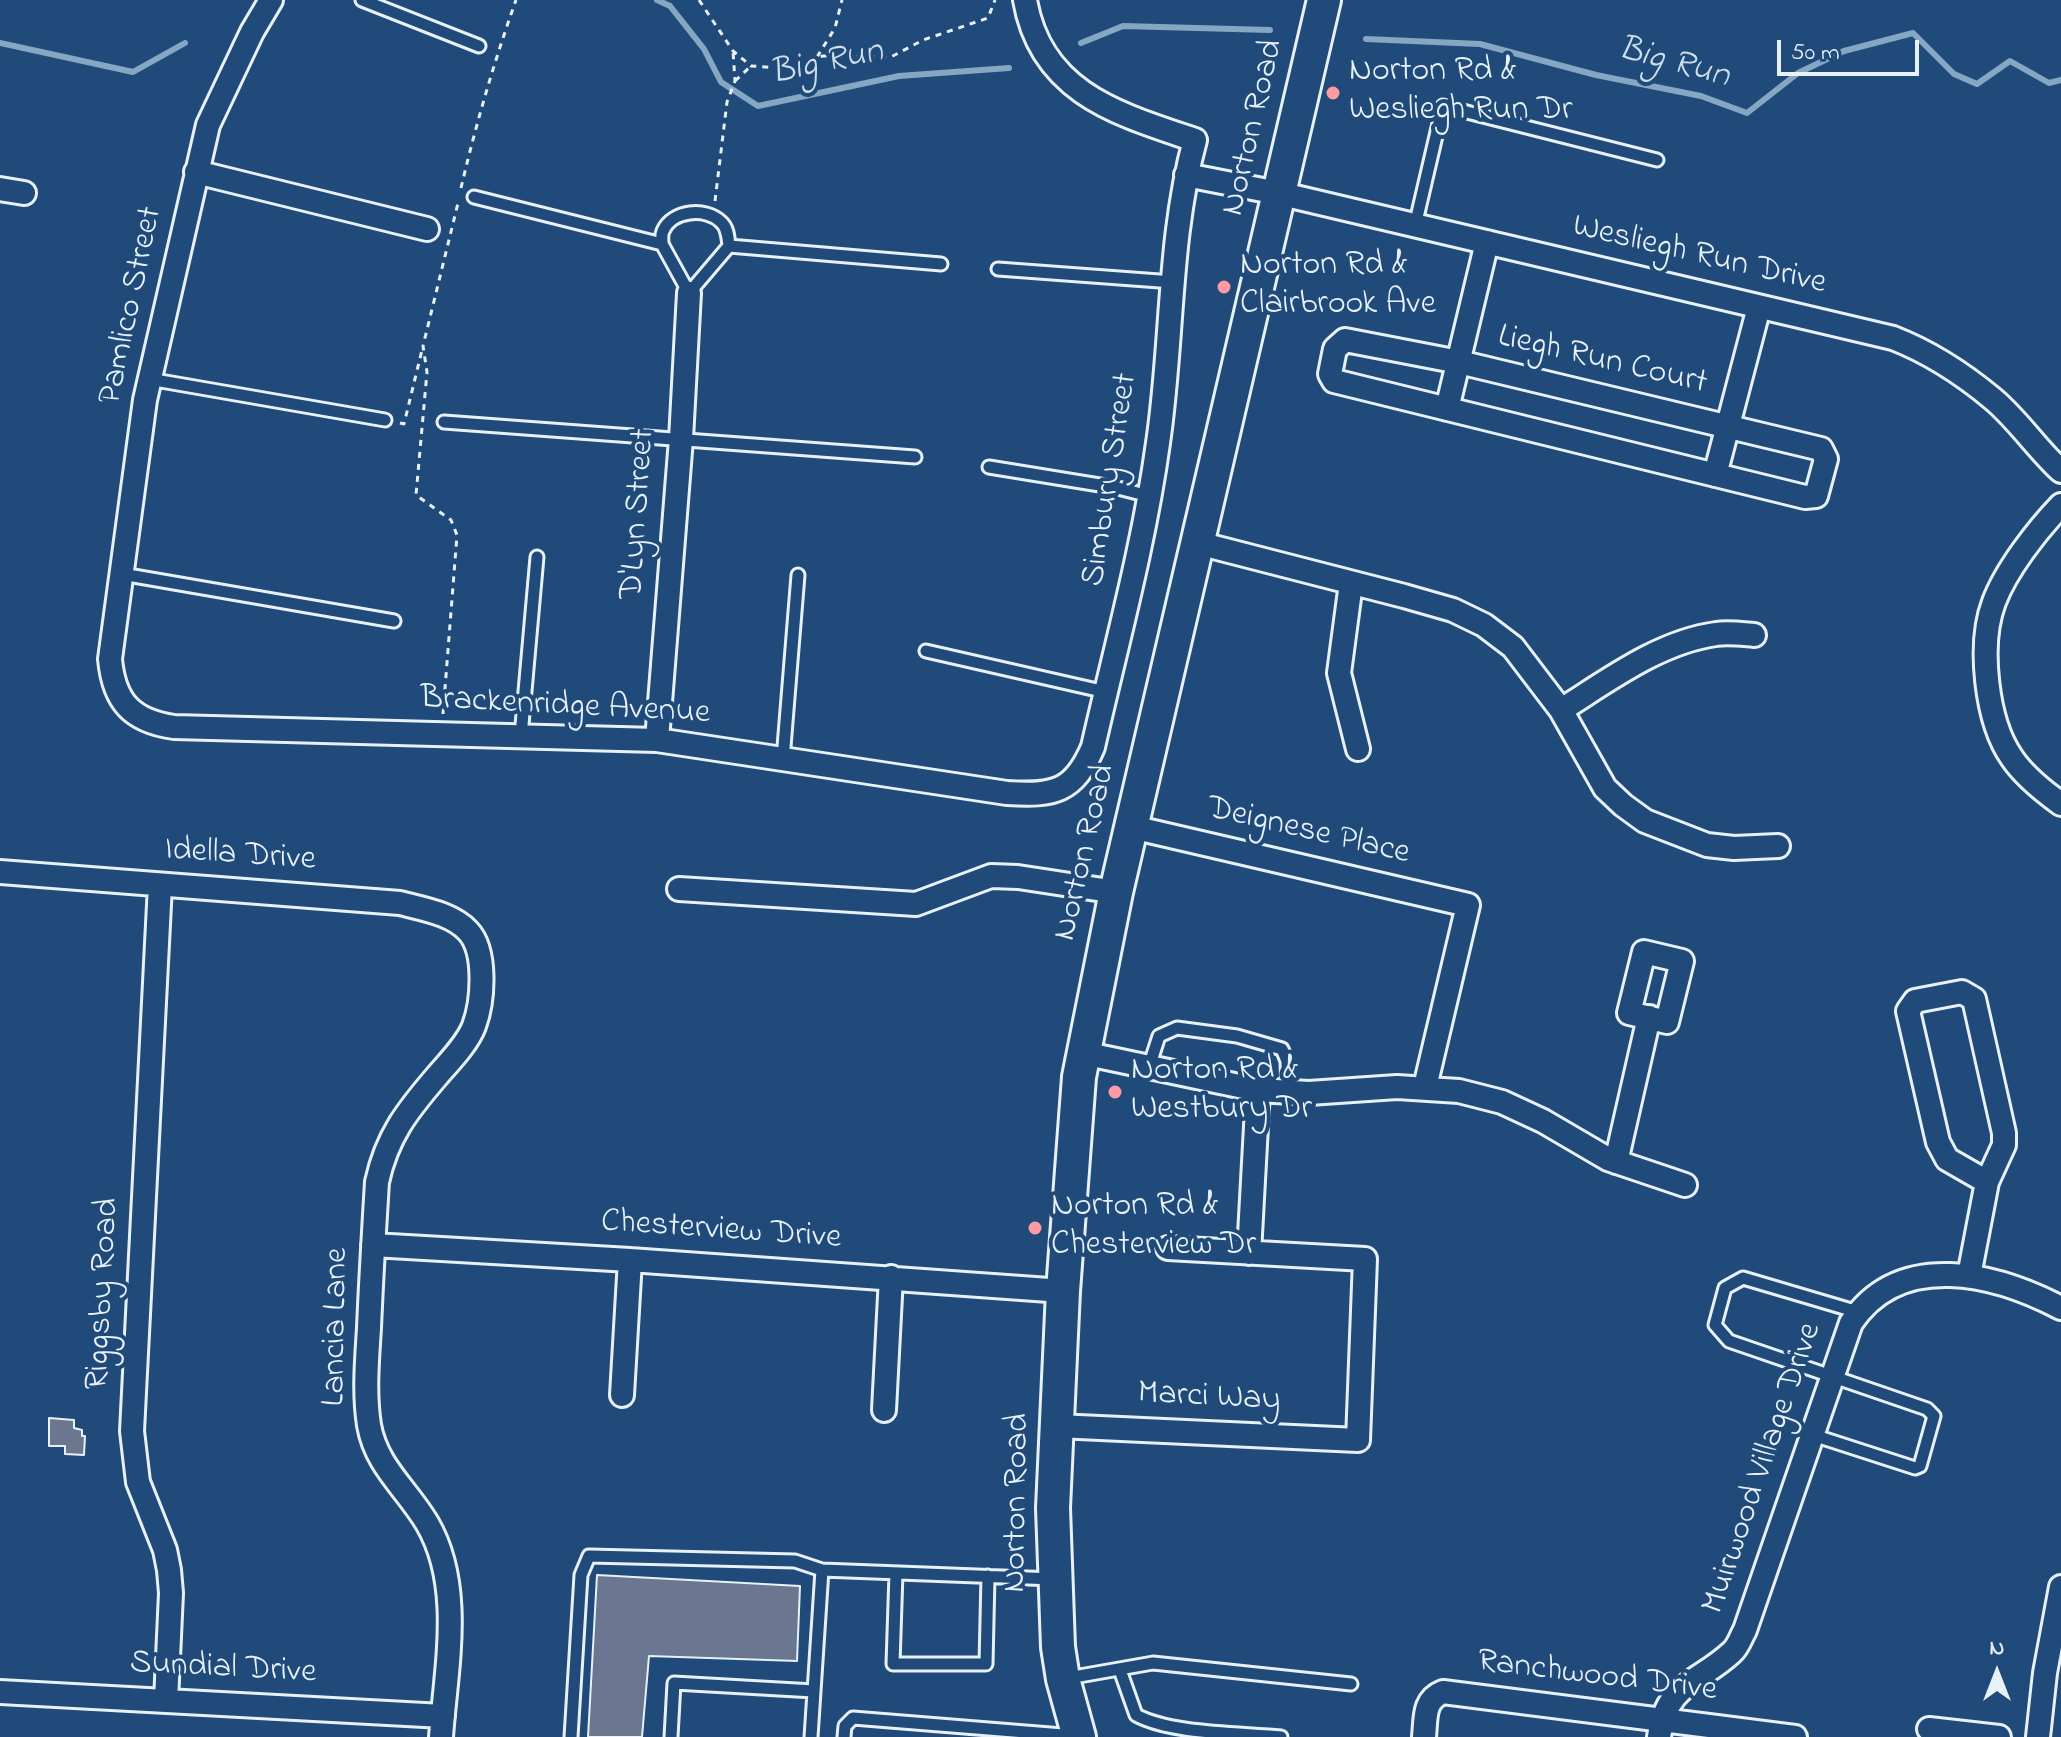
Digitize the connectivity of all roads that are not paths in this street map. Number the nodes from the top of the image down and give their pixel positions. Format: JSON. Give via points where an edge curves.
{"nodes":[{"id":1,"x":271,"y":0,"type":"edge"},
{"id":2,"x":362,"y":0,"type":"edge"},
{"id":3,"x":1025,"y":0,"type":"edge"},
{"id":4,"x":1324,"y":0,"type":"edge"},
{"id":5,"x":479,"y":46,"type":"dead end"},
{"id":6,"x":1657,"y":160,"type":"dead end"},
{"id":7,"x":196,"y":172,"type":"junction"},
{"id":8,"x":1186,"y":175,"type":"junction"},
{"id":9,"x":0,"y":189,"type":"edge"},
{"id":10,"x":24,"y":193,"type":"dead end"},
{"id":11,"x":1278,"y":193,"type":"junction"},
{"id":12,"x":474,"y":197,"type":"dead end"},
{"id":13,"x":1415,"y":226,"type":"junction"},
{"id":14,"x":427,"y":229,"type":"dead end"},
{"id":15,"x":1487,"y":242,"type":"junction"},
{"id":16,"x":662,"y":244,"type":"junction"},
{"id":17,"x":729,"y":246,"type":"junction"},
{"id":18,"x":941,"y":264,"type":"dead end"},
{"id":19,"x":998,"y":269,"type":"dead end"},
{"id":20,"x":1173,"y":282,"type":"junction"},
{"id":21,"x":689,"y":293,"type":"junction"},
{"id":22,"x":1759,"y":307,"type":"junction"},
{"id":23,"x":1459,"y":362,"type":"junction"},
{"id":24,"x":149,"y":379,"type":"junction"},
{"id":25,"x":1447,"y":409,"type":"junction"},
{"id":26,"x":385,"y":420,"type":"dead end"},
{"id":27,"x":444,"y":422,"type":"dead end"},
{"id":28,"x":1729,"y":427,"type":"junction"},
{"id":29,"x":681,"y":439,"type":"junction"},
{"id":30,"x":915,"y":457,"type":"dead end"},
{"id":31,"x":989,"y":467,"type":"dead end"},
{"id":32,"x":2061,"y":471,"type":"edge"},
{"id":33,"x":1715,"y":475,"type":"junction"},
{"id":34,"x":1149,"y":496,"type":"junction"},
{"id":35,"x":2061,"y":505,"type":"edge"},
{"id":36,"x":1198,"y":543,"type":"junction"},
{"id":37,"x":537,"y":557,"type":"dead end"},
{"id":38,"x":122,"y":574,"type":"junction"},
{"id":39,"x":798,"y":575,"type":"dead end"},
{"id":40,"x":1351,"y":583,"type":"junction"},
{"id":41,"x":394,"y":621,"type":"dead end"},
{"id":42,"x":1754,"y":635,"type":"dead end"},
{"id":43,"x":113,"y":642,"type":"joint"},
{"id":44,"x":926,"y":651,"type":"dead end"},
{"id":45,"x":1106,"y":692,"type":"junction"},
{"id":46,"x":1561,"y":710,"type":"junction"},
{"id":47,"x":521,"y":736,"type":"junction"},
{"id":48,"x":657,"y":740,"type":"junction"},
{"id":49,"x":1358,"y":749,"type":"dead end"},
{"id":50,"x":783,"y":759,"type":"junction"},
{"id":51,"x":1069,"y":785,"type":"joint"},
{"id":52,"x":2061,"y":804,"type":"edge"},
{"id":53,"x":1132,"y":827,"type":"junction"},
{"id":54,"x":1778,"y":846,"type":"dead end"},
{"id":55,"x":0,"y":872,"type":"edge"},
{"id":56,"x":160,"y":885,"type":"junction"},
{"id":57,"x":679,"y":889,"type":"dead end"},
{"id":58,"x":1116,"y":892,"type":"junction"},
{"id":59,"x":469,"y":932,"type":"joint"},
{"id":60,"x":1649,"y":1017,"type":"dead end"},
{"id":61,"x":1083,"y":1053,"type":"junction"},
{"id":62,"x":1149,"y":1067,"type":"junction"},
{"id":63,"x":1425,"y":1087,"type":"junction"},
{"id":64,"x":1258,"y":1090,"type":"junction"},
{"id":65,"x":1288,"y":1092,"type":"junction"},
{"id":66,"x":1616,"y":1162,"type":"junction"},
{"id":67,"x":1987,"y":1182,"type":"junction"},
{"id":68,"x":1685,"y":1185,"type":"dead end"},
{"id":69,"x":373,"y":1245,"type":"junction"},
{"id":70,"x":1168,"y":1248,"type":"dead end"},
{"id":71,"x":1249,"y":1253,"type":"junction"},
{"id":72,"x":630,"y":1260,"type":"junction"},
{"id":73,"x":1969,"y":1276,"type":"junction"},
{"id":74,"x":891,"y":1277,"type":"junction"},
{"id":75,"x":1063,"y":1291,"type":"junction"},
{"id":76,"x":2061,"y":1308,"type":"edge"},
{"id":77,"x":1858,"y":1312,"type":"junction"},
{"id":78,"x":1833,"y":1378,"type":"junction"},
{"id":79,"x":622,"y":1395,"type":"dead end"},
{"id":80,"x":884,"y":1410,"type":"dead end"},
{"id":81,"x":1057,"y":1426,"type":"junction"},
{"id":82,"x":1813,"y":1435,"type":"junction"},
{"id":83,"x":822,"y":1570,"type":"junction"},
{"id":84,"x":896,"y":1573,"type":"junction"},
{"id":85,"x":988,"y":1576,"type":"junction"},
{"id":86,"x":1054,"y":1579,"type":"junction"},
{"id":87,"x":2061,"y":1587,"type":"edge"},
{"id":88,"x":1120,"y":1670,"type":"junction"},
{"id":89,"x":1063,"y":1679,"type":"junction"},
{"id":90,"x":1351,"y":1684,"type":"dead end"},
{"id":91,"x":814,"y":1691,"type":"junction"},
{"id":92,"x":0,"y":1692,"type":"edge"},
{"id":93,"x":166,"y":1701,"type":"junction"},
{"id":94,"x":442,"y":1726,"type":"edge"},
{"id":95,"x":1660,"y":1729,"type":"edge"},
{"id":96,"x":1929,"y":1729,"type":"dead end"},
{"id":97,"x":1036,"y":1735,"type":"edge"},
{"id":98,"x":1079,"y":1736,"type":"edge"},
{"id":99,"x":571,"y":1737,"type":"edge"},
{"id":100,"x":671,"y":1737,"type":"edge"},
{"id":101,"x":811,"y":1737,"type":"edge"},
{"id":102,"x":844,"y":1737,"type":"edge"},
{"id":103,"x":1281,"y":1737,"type":"edge"},
{"id":104,"x":1424,"y":1737,"type":"edge"},
{"id":105,"x":1795,"y":1737,"type":"edge"},
{"id":106,"x":1999,"y":1737,"type":"edge"},
{"id":107,"x":2038,"y":1737,"type":"edge"}],
"edges":[{"from":1,"to":7,"type":"street","name":"Pamlico Street","via":[[208,125]]},
{"from":2,"to":5,"type":"lane"},
{"from":3,"to":8,"type":"street","name":"Simbury Street","via":[[1042,47],[1085,95],[1119,114],[1195,140]]},
{"from":4,"to":11,"type":"main road","name":"Norton Road"},
{"from":6,"to":13,"type":"lane","via":[[1443,106]]},
{"from":7,"to":14,"type":"street"},
{"from":7,"to":24,"type":"street","name":"Pamlico Street"},
{"from":8,"to":11,"type":"street","name":"Wesliegh Run Drive"},
{"from":8,"to":20,"type":"street","name":"Simbury Street"},
{"from":9,"to":10,"type":"street"},
{"from":11,"to":13,"type":"street","name":"Wesliegh Run Drive"},
{"from":11,"to":36,"type":"main road","name":"Norton Road"},
{"from":12,"to":16,"type":"lane"},
{"from":13,"to":15,"type":"street","name":"Wesliegh Run Drive"},
{"from":15,"to":22,"type":"street","name":"Wesliegh Run Drive"},
{"from":15,"to":23,"type":"street","name":"Liegh Run Court"},
{"from":16,"to":17,"type":"lane","via":[[663,230],[690,212],[721,221]]},
{"from":16,"to":21,"type":"lane"},
{"from":17,"to":18,"type":"lane"},
{"from":17,"to":21,"type":"lane"},
{"from":19,"to":20,"type":"lane"},
{"from":20,"to":34,"type":"street","name":"Simbury Street"},
{"from":21,"to":29,"type":"street","name":"D'Lyn Street"},
{"from":22,"to":28,"type":"street","name":"Liegh Run Court"},
{"from":22,"to":32,"type":"street","name":"Wesliegh Run Drive","via":[[1920,349],[1995,401]]},
{"from":23,"to":25,"type":"street","name":"Liegh Run Court"},
{"from":23,"to":25,"type":"street","name":"Liegh Run Court","via":[[1345,340],[1335,349],[1330,374],[1334,381]]},
{"from":23,"to":28,"type":"street","name":"Liegh Run Court"},
{"from":24,"to":26,"type":"lane"},
{"from":24,"to":38,"type":"street","name":"Pamlico Street"},
{"from":25,"to":33,"type":"street","name":"Liegh Run Court"},
{"from":27,"to":29,"type":"lane"},
{"from":28,"to":33,"type":"street","name":"Liegh Run Court"},
{"from":28,"to":33,"type":"street","name":"Liegh Run Court","via":[[1821,449],[1826,459],[1816,496]]},
{"from":29,"to":30,"type":"lane"},
{"from":29,"to":48,"type":"street","name":"D'Lyn Street"},
{"from":31,"to":34,"type":"lane"},
{"from":34,"to":45,"type":"street","name":"Simbury Street"},
{"from":35,"to":52,"type":"street","via":[[2019,558],[1994,602],[1986,672],[2010,756]]},
{"from":36,"to":40,"type":"street"},
{"from":36,"to":53,"type":"main road","name":"Norton Road"},
{"from":37,"to":47,"type":"lane"},
{"from":38,"to":41,"type":"lane"},
{"from":38,"to":43,"type":"street","name":"Pamlico Street"},
{"from":39,"to":50,"type":"lane"},
{"from":40,"to":46,"type":"street","via":[[1453,610],[1484,625],[1513,647]]},
{"from":40,"to":49,"type":"street","via":[[1339,673]]},
{"from":42,"to":46,"type":"street","via":[[1721,633],[1675,646]]},
{"from":43,"to":47,"type":"street","name":"Brackenridge Avenue","via":[[110,659],[116,691],[147,721],[174,727]]},
{"from":44,"to":45,"type":"lane"},
{"from":45,"to":51,"type":"street","name":"Simbury Street","via":[[1093,747]]},
{"from":46,"to":54,"type":"street","via":[[1605,788],[1645,821],[1707,845]]},
{"from":47,"to":48,"type":"street","name":"Brackenridge Avenue"},
{"from":48,"to":50,"type":"street","name":"Brackenridge Avenue"},
{"from":50,"to":51,"type":"street","name":"Brackenridge Avenue","via":[[1007,793],[1039,795]]},
{"from":53,"to":58,"type":"main road","name":"Norton Road"},
{"from":53,"to":63,"type":"street","name":"Deignese Place","via":[[1468,905]]},
{"from":55,"to":56,"type":"street","name":"Idella Drive"},
{"from":56,"to":59,"type":"street","name":"Idella Drive","via":[[400,903],[436,912]]},
{"from":56,"to":93,"type":"street","name":"Riggsby Road","via":[[132,1431],[138,1482],[169,1570]]},
{"from":57,"to":58,"type":"street","via":[[916,904],[991,876]]},
{"from":58,"to":61,"type":"main road","name":"Norton Road"},
{"from":59,"to":69,"type":"street","name":"Lancia Lane","via":[[481,965],[481,999],[473,1028],[412,1104],[383,1154]]},
{"from":60,"to":66,"type":"street"},
{"from":61,"to":62,"type":"street"},
{"from":61,"to":75,"type":"main road","name":"Norton Road"},
{"from":62,"to":64,"type":"street"},
{"from":62,"to":65,"type":"lane","via":[[1159,1036],[1177,1028],[1237,1036],[1282,1049]]},
{"from":63,"to":65,"type":"street"},
{"from":63,"to":66,"type":"street","via":[[1502,1102]]},
{"from":64,"to":65,"type":"street"},
{"from":64,"to":71,"type":"street"},
{"from":66,"to":68,"type":"street"},
{"from":67,"to":67,"type":"street","via":[[2004,1133],[1974,999],[1962,992],[1915,1001],[1908,1011],[1938,1142],[1947,1159]]},
{"from":67,"to":73,"type":"street"},
{"from":69,"to":72,"type":"street","name":"Chesterview Drive"},
{"from":69,"to":94,"type":"street","name":"Lancia Lane","via":[[369,1425],[377,1454],[427,1523],[441,1552],[450,1613]]},
{"from":70,"to":71,"type":"street"},
{"from":71,"to":81,"type":"street","name":"Marci Way","via":[[1365,1259],[1358,1440]]},
{"from":72,"to":74,"type":"street","name":"Chesterview Drive"},
{"from":72,"to":79,"type":"street"},
{"from":73,"to":76,"type":"street","name":"Muirwood Village Drive","via":[[2036,1295]]},
{"from":73,"to":77,"type":"street","name":"Muirwood Village Drive","via":[[1925,1275],[1903,1281]]},
{"from":74,"to":75,"type":"street","name":"Chesterview Drive"},
{"from":74,"to":80,"type":"street"},
{"from":75,"to":81,"type":"main road","name":"Norton Road"},
{"from":77,"to":78,"type":"street","name":"Muirwood Village Drive"},
{"from":77,"to":78,"type":"lane","via":[[1743,1278],[1725,1288],[1715,1325],[1729,1341]]},
{"from":78,"to":82,"type":"street","name":"Muirwood Village Drive"},
{"from":78,"to":82,"type":"lane","via":[[1931,1412],[1934,1421],[1920,1466],[1909,1467]]},
{"from":81,"to":86,"type":"main road","name":"Norton Road"},
{"from":82,"to":95,"type":"street","name":"Muirwood Village Drive","via":[[1745,1630],[1733,1651],[1683,1686]]},
{"from":83,"to":84,"type":"lane"},
{"from":83,"to":91,"type":"lane"},
{"from":83,"to":99,"type":"lane","via":[[795,1561],[589,1556],[581,1575]]},
{"from":84,"to":85,"type":"lane"},
{"from":84,"to":85,"type":"lane","via":[[893,1664],[986,1664]]},
{"from":85,"to":86,"type":"lane"},
{"from":86,"to":89,"type":"main road","name":"Norton Road"},
{"from":87,"to":107,"type":"street"},
{"from":88,"to":89,"type":"lane"},
{"from":88,"to":90,"type":"lane","via":[[1153,1663]]},
{"from":88,"to":103,"type":"lane","via":[[1136,1715],[1144,1719]]},
{"from":89,"to":98,"type":"main road","name":"Norton Road"},
{"from":91,"to":100,"type":"lane","via":[[674,1683]]},
{"from":91,"to":101,"type":"lane"},
{"from":92,"to":93,"type":"street","name":"Sundial Drive"},
{"from":93,"to":94,"type":"street","name":"Sundial Drive"},
{"from":95,"to":104,"type":"street","name":"Ranchwood Drive","via":[[1443,1692],[1427,1704]]},
{"from":95,"to":105,"type":"street","name":"Ranchwood Drive"},
{"from":96,"to":106,"type":"street"},
{"from":97,"to":98,"type":"lane"},
{"from":97,"to":102,"type":"lane","via":[[853,1718]]}]}
